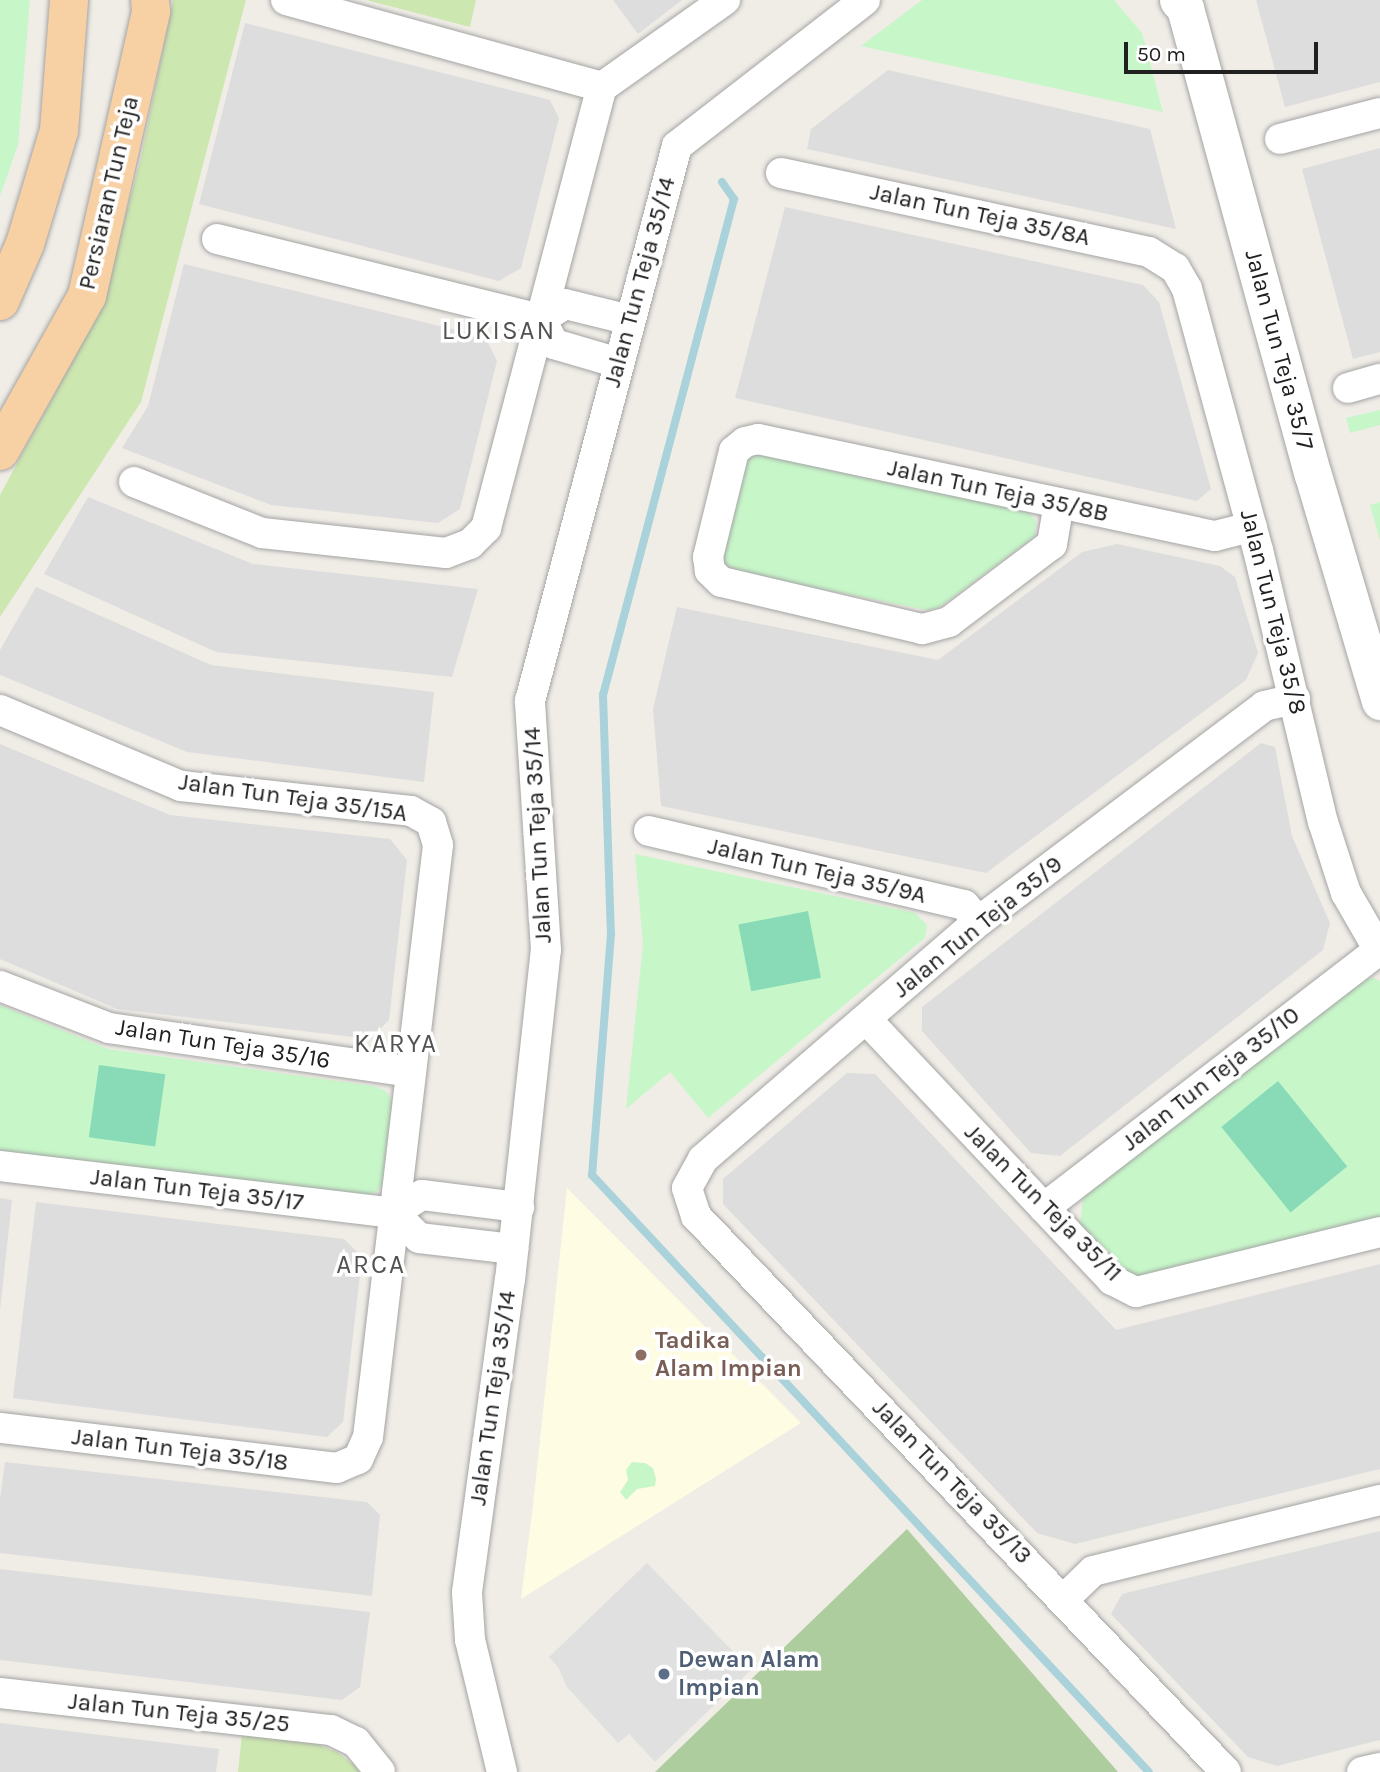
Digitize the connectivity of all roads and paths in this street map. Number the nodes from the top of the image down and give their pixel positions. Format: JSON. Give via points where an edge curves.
{"nodes":[{"id":1,"x":69,"y":0,"type":"edge"},
{"id":2,"x":150,"y":0,"type":"edge"},
{"id":3,"x":286,"y":0,"type":"edge"},
{"id":4,"x":724,"y":0,"type":"edge"},
{"id":5,"x":865,"y":0,"type":"edge"},
{"id":6,"x":1178,"y":0,"type":"edge"},
{"id":7,"x":601,"y":87,"type":"junction"},
{"id":8,"x":1380,"y":113,"type":"edge"},
{"id":9,"x":1280,"y":139,"type":"dead end"},
{"id":10,"x":781,"y":173,"type":"dead end"},
{"id":11,"x":217,"y":239,"type":"dead end"},
{"id":12,"x":1175,"y":268,"type":"joint"},
{"id":13,"x":0,"y":301,"type":"edge"},
{"id":14,"x":541,"y":319,"type":"junction"},
{"id":15,"x":630,"y":320,"type":"junction"},
{"id":16,"x":619,"y":363,"type":"junction"},
{"id":17,"x":1380,"y":379,"type":"edge"},
{"id":18,"x":1348,"y":388,"type":"dead end"},
{"id":19,"x":0,"y":451,"type":"edge"},
{"id":20,"x":134,"y":482,"type":"dead end"},
{"id":21,"x":1059,"y":503,"type":"junction"},
{"id":22,"x":1252,"y":527,"type":"junction"},
{"id":23,"x":1295,"y":699,"type":"junction"},
{"id":24,"x":1380,"y":701,"type":"edge"},
{"id":25,"x":0,"y":710,"type":"edge"},
{"id":26,"x":649,"y":831,"type":"dead end"},
{"id":27,"x":979,"y":921,"type":"junction"},
{"id":28,"x":1376,"y":937,"type":"edge"},
{"id":29,"x":0,"y":986,"type":"edge"},
{"id":30,"x":866,"y":1019,"type":"junction"},
{"id":31,"x":411,"y":1072,"type":"junction"},
{"id":32,"x":0,"y":1166,"type":"edge"},
{"id":33,"x":687,"y":1188,"type":"joint"},
{"id":34,"x":519,"y":1207,"type":"junction"},
{"id":35,"x":1044,"y":1208,"type":"junction"},
{"id":36,"x":394,"y":1213,"type":"junction"},
{"id":37,"x":1380,"y":1232,"type":"edge"},
{"id":38,"x":513,"y":1249,"type":"junction"},
{"id":39,"x":0,"y":1428,"type":"edge"},
{"id":40,"x":1380,"y":1500,"type":"edge"},
{"id":41,"x":1064,"y":1599,"type":"junction"},
{"id":42,"x":0,"y":1693,"type":"edge"},
{"id":43,"x":1380,"y":1768,"type":"edge"},
{"id":44,"x":380,"y":1772,"type":"edge"},
{"id":45,"x":502,"y":1772,"type":"edge"},
{"id":46,"x":1226,"y":1772,"type":"edge"},
{"id":47,"x":1362,"y":1772,"type":"edge"}],
"edges":[{"from":1,"to":13,"type":"main road","via":[[59,131],[24,244]]},
{"from":2,"to":19,"type":"main road","name":"Persiaran Tun Teja","via":[[87,296]]},
{"from":3,"to":7,"type":"street"},
{"from":4,"to":7,"type":"street"},
{"from":5,"to":15,"type":"street","name":"Jalan Tun Teja 35/14","via":[[677,146]]},
{"from":6,"to":24,"type":"street","name":"Jalan Tun Teja 35/7","via":[[1185,8]]},
{"from":7,"to":14,"type":"street"},
{"from":8,"to":9,"type":"street"},
{"from":10,"to":12,"type":"street","name":"Jalan Tun Teja 35/8A","via":[[1149,252]]},
{"from":11,"to":14,"type":"street"},
{"from":12,"to":22,"type":"street","name":"Jalan Tun Teja 35/8","via":[[1187,289]]},
{"from":14,"to":15,"type":"street","via":[[565,304]]},
{"from":14,"to":16,"type":"street","via":[[554,344]]},
{"from":14,"to":20,"type":"street","via":[[486,528],[470,544],[446,553],[262,533]]},
{"from":15,"to":16,"type":"street","name":"Jalan Tun Teja 35/14"},
{"from":16,"to":34,"type":"street","name":"Jalan Tun Teja 35/14","via":[[530,701],[546,950]]},
{"from":17,"to":18,"type":"street"},
{"from":21,"to":21,"type":"street","name":"Jalan Tun Teja 35/8B","via":[[758,439],[734,451],[708,557],[710,571],[722,582],[922,629],[949,622],[1052,544]]},
{"from":21,"to":22,"type":"street","name":"Jalan Tun Teja 35/8B","via":[[1215,536]]},
{"from":22,"to":23,"type":"street","name":"Jalan Tun Teja 35/8"},
{"from":23,"to":27,"type":"street","name":"Jalan Tun Teja 35/9","via":[[1264,706]]},
{"from":23,"to":28,"type":"street","name":"Jalan Tun Teja 35/8","via":[[1333,857],[1346,893]]},
{"from":25,"to":31,"type":"street","name":"Jalan Tun Teja 35/15A","via":[[181,786],[411,811],[430,822],[438,845]]},
{"from":26,"to":27,"type":"street","name":"Jalan Tun Teja 35/9A","via":[[964,905]]},
{"from":27,"to":30,"type":"street","name":"Jalan Tun Teja 35/9"},
{"from":28,"to":35,"type":"street","name":"Jalan Tun Teja 35/10"},
{"from":29,"to":31,"type":"street","name":"Jalan Tun Teja 35/16","via":[[110,1028]]},
{"from":30,"to":33,"type":"street","name":"Jalan Tun Teja 35/9","via":[[703,1159]]},
{"from":30,"to":35,"type":"street","name":"Jalan Tun Teja 35/11"},
{"from":31,"to":36,"type":"street"},
{"from":32,"to":36,"type":"street","name":"Jalan Tun Teja 35/17"},
{"from":33,"to":41,"type":"street","name":"Jalan Tun Teja 35/13","via":[[696,1216]]},
{"from":34,"to":36,"type":"street","via":[[422,1195]]},
{"from":34,"to":38,"type":"street","name":"Jalan Tun Teja 35/14"},
{"from":35,"to":37,"type":"street","name":"Jalan Tun Teja 35/11","via":[[1112,1280],[1136,1292]]},
{"from":36,"to":38,"type":"street","via":[[419,1238]]},
{"from":36,"to":39,"type":"street","name":"Jalan Tun Teja 35/18","via":[[368,1437],[358,1459],[337,1468]]},
{"from":38,"to":45,"type":"street","name":"Jalan Tun Teja 35/14","via":[[467,1592],[470,1640]]},
{"from":40,"to":41,"type":"street","via":[[1093,1571]]},
{"from":41,"to":46,"type":"street","name":"Jalan Tun Teja 35/13"},
{"from":42,"to":44,"type":"street","name":"Jalan Tun Teja 35/25","via":[[331,1730],[356,1742]]},
{"from":43,"to":47,"type":"street"}]}
